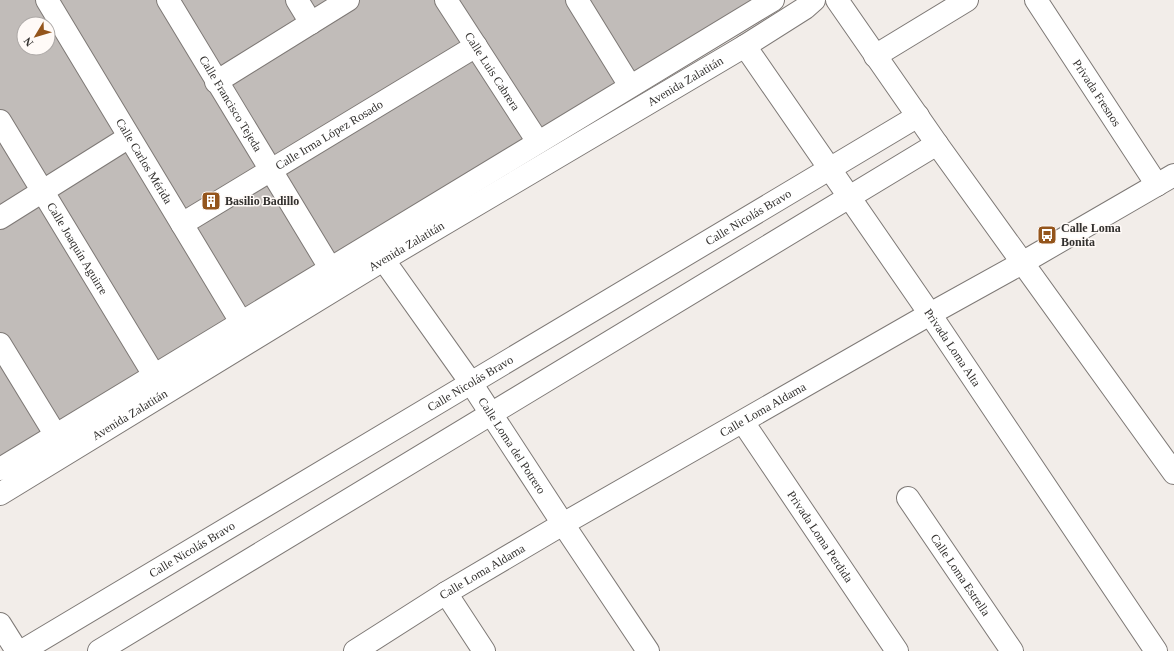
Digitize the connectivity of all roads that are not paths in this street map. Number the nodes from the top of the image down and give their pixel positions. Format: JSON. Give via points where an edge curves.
{"nodes":[{"id":1,"x":47,"y":0,"type":"edge"},
{"id":2,"x":168,"y":0,"type":"edge"},
{"id":3,"x":297,"y":0,"type":"edge"},
{"id":4,"x":348,"y":0,"type":"edge"},
{"id":5,"x":446,"y":0,"type":"edge"},
{"id":6,"x":577,"y":0,"type":"edge"},
{"id":7,"x":773,"y":0,"type":"edge"},
{"id":8,"x":814,"y":0,"type":"edge"},
{"id":9,"x":837,"y":0,"type":"edge"},
{"id":10,"x":968,"y":0,"type":"edge"},
{"id":11,"x":1036,"y":0,"type":"edge"},
{"id":12,"x":311,"y":23,"type":"junction"},
{"id":13,"x":476,"y":46,"type":"junction"},
{"id":14,"x":745,"y":46,"type":"junction"},
{"id":15,"x":875,"y":56,"type":"junction"},
{"id":16,"x":216,"y":82,"type":"junction"},
{"id":17,"x":630,"y":86,"type":"junction"},
{"id":18,"x":918,"y":116,"type":"junction"},
{"id":19,"x":0,"y":121,"type":"edge"},
{"id":20,"x":129,"y":137,"type":"junction"},
{"id":21,"x":538,"y":142,"type":"junction"},
{"id":22,"x":937,"y":144,"type":"junction"},
{"id":23,"x":829,"y":169,"type":"junction"},
{"id":24,"x":270,"y":171,"type":"junction"},
{"id":25,"x":1166,"y":180,"type":"edge"},
{"id":26,"x":43,"y":192,"type":"junction"},
{"id":27,"x":849,"y":197,"type":"junction"},
{"id":28,"x":0,"y":218,"type":"edge"},
{"id":29,"x":182,"y":224,"type":"junction"},
{"id":30,"x":377,"y":251,"type":"junction"},
{"id":31,"x":1022,"y":263,"type":"junction"},
{"id":32,"x":330,"y":268,"type":"junction"},
{"id":33,"x":930,"y":314,"type":"junction"},
{"id":34,"x":241,"y":322,"type":"junction"},
{"id":35,"x":0,"y":344,"type":"edge"},
{"id":36,"x":154,"y":375,"type":"junction"},
{"id":37,"x":471,"y":383,"type":"junction"},
{"id":38,"x":491,"y":413,"type":"junction"},
{"id":39,"x":743,"y":422,"type":"junction"},
{"id":40,"x":62,"y":444,"type":"junction"},
{"id":41,"x":0,"y":469,"type":"edge"},
{"id":42,"x":1174,"y":473,"type":"edge"},
{"id":43,"x":0,"y":494,"type":"edge"},
{"id":44,"x":908,"y":498,"type":"dead end"},
{"id":45,"x":563,"y":524,"type":"junction"},
{"id":46,"x":446,"y":593,"type":"junction"},
{"id":47,"x":0,"y":624,"type":"edge"},
{"id":48,"x":17,"y":651,"type":"edge"},
{"id":49,"x":22,"y":651,"type":"edge"},
{"id":50,"x":99,"y":651,"type":"edge"},
{"id":51,"x":355,"y":651,"type":"edge"},
{"id":52,"x":484,"y":651,"type":"edge"},
{"id":53,"x":648,"y":651,"type":"edge"},
{"id":54,"x":897,"y":651,"type":"edge"},
{"id":55,"x":1012,"y":651,"type":"edge"},
{"id":56,"x":1156,"y":651,"type":"edge"}],
"edges":[{"from":1,"to":20,"type":"street","name":"Calle Carlos Mérida"},
{"from":2,"to":16,"type":"street","name":"Calle Francisco Tejeda"},
{"from":3,"to":12,"type":"street"},
{"from":4,"to":12,"type":"street"},
{"from":5,"to":13,"type":"street","name":"Calle Luis Cabrera"},
{"from":6,"to":17,"type":"street"},
{"from":7,"to":17,"type":"street","name":"Avenida Zalatitán"},
{"from":8,"to":14,"type":"street","name":"Avenida Zalatitán"},
{"from":9,"to":15,"type":"street"},
{"from":10,"to":15,"type":"street"},
{"from":11,"to":25,"type":"street","name":"Privada Fresnos"},
{"from":12,"to":16,"type":"street"},
{"from":13,"to":21,"type":"street","name":"Calle Luis Cabrera"},
{"from":13,"to":24,"type":"street","name":"Calle Irma López Rosado"},
{"from":14,"to":23,"type":"street","name":"Privada Loma Alta"},
{"from":14,"to":30,"type":"street","name":"Avenida Zalatitán"},
{"from":15,"to":18,"type":"street"},
{"from":16,"to":24,"type":"street","name":"Calle Francisco Tejeda"},
{"from":17,"to":21,"type":"street","name":"Avenida Zalatitán"},
{"from":18,"to":22,"type":"street"},
{"from":18,"to":23,"type":"street","name":"Calle Nicolás Bravo"},
{"from":19,"to":26,"type":"street","name":"Calle Joaquín Aguirre"},
{"from":20,"to":26,"type":"street"},
{"from":20,"to":29,"type":"street","name":"Calle Carlos Mérida"},
{"from":21,"to":30,"type":"street","name":"Avenida Zalatitán"},
{"from":22,"to":27,"type":"street"},
{"from":22,"to":31,"type":"street"},
{"from":23,"to":27,"type":"street","name":"Privada Loma Alta"},
{"from":23,"to":37,"type":"street","name":"Calle Nicolás Bravo"},
{"from":24,"to":29,"type":"street","name":"Calle Irma López Rosado"},
{"from":24,"to":32,"type":"street","name":"Calle Francisco Tejeda"},
{"from":25,"to":31,"type":"street","name":"Calle Loma Aldama"},
{"from":26,"to":28,"type":"street"},
{"from":26,"to":36,"type":"street","name":"Calle Joaquín Aguirre"},
{"from":27,"to":33,"type":"street","name":"Privada Loma Alta"},
{"from":27,"to":38,"type":"street"},
{"from":29,"to":34,"type":"street","name":"Calle Carlos Mérida"},
{"from":30,"to":32,"type":"street","name":"Avenida Zalatitán"},
{"from":30,"to":37,"type":"street","name":"Calle Loma del Potrero"},
{"from":30,"to":40,"type":"street","name":"Avenida Zalatitán"},
{"from":31,"to":33,"type":"street","name":"Calle Loma Aldama"},
{"from":31,"to":42,"type":"street"},
{"from":32,"to":34,"type":"street","name":"Avenida Zalatitán"},
{"from":33,"to":39,"type":"street","name":"Calle Loma Aldama"},
{"from":33,"to":56,"type":"street","name":"Privada Loma Alta"},
{"from":34,"to":36,"type":"street","name":"Avenida Zalatitán"},
{"from":35,"to":40,"type":"street"},
{"from":36,"to":40,"type":"street","name":"Avenida Zalatitán"},
{"from":37,"to":38,"type":"street","name":"Calle Loma del Potrero"},
{"from":37,"to":49,"type":"street","name":"Calle Nicolás Bravo"},
{"from":38,"to":45,"type":"street","name":"Calle Loma del Potrero"},
{"from":38,"to":50,"type":"street"},
{"from":39,"to":45,"type":"street","name":"Calle Loma Aldama"},
{"from":39,"to":54,"type":"street","name":"Privada Loma Perdida"},
{"from":40,"to":41,"type":"street","name":"Avenida Zalatitán"},
{"from":40,"to":43,"type":"street","name":"Avenida Zalatitán"},
{"from":44,"to":55,"type":"street","name":"Calle Loma Estrella"},
{"from":45,"to":46,"type":"street","name":"Calle Loma Aldama"},
{"from":45,"to":53,"type":"street","name":"Calle Loma del Potrero"},
{"from":46,"to":51,"type":"street","name":"Calle Loma Aldama"},
{"from":46,"to":52,"type":"street"},
{"from":47,"to":48,"type":"street"}]}
